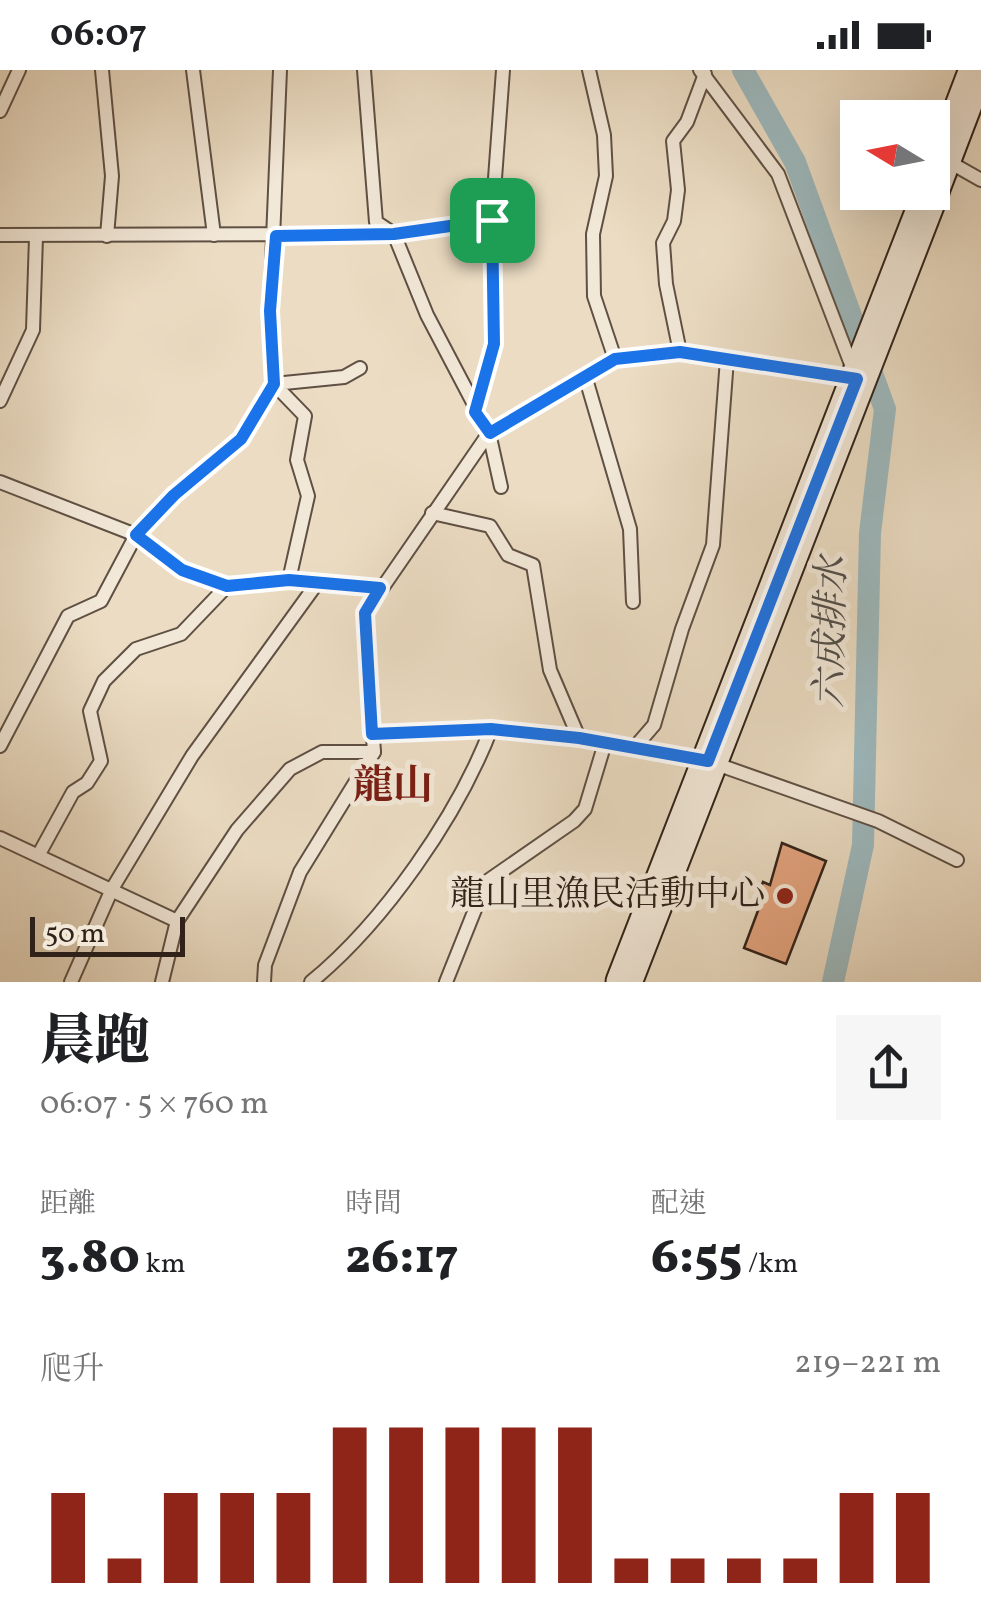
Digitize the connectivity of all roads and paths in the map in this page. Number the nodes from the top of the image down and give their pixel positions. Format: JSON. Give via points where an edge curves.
{"nodes":[{"id":1,"x":18,"y":70,"type":"edge"},
{"id":2,"x":102,"y":70,"type":"edge"},
{"id":3,"x":193,"y":70,"type":"edge"},
{"id":4,"x":280,"y":70,"type":"edge"},
{"id":5,"x":364,"y":70,"type":"edge"},
{"id":6,"x":503,"y":70,"type":"edge"},
{"id":7,"x":588,"y":70,"type":"edge"},
{"id":8,"x":977,"y":70,"type":"edge"},
{"id":9,"x":702,"y":72,"type":"edge"},
{"id":10,"x":0,"y":111,"type":"edge"},
{"id":11,"x":950,"y":142,"type":"edge"},
{"id":12,"x":950,"y":180,"type":"edge"},
{"id":13,"x":981,"y":180,"type":"edge"},
{"id":14,"x":924,"y":210,"type":"edge"},
{"id":15,"x":492,"y":220,"type":"junction"},
{"id":16,"x":394,"y":234,"type":"junction"},
{"id":17,"x":0,"y":235,"type":"edge"},
{"id":18,"x":214,"y":235,"type":"junction"},
{"id":19,"x":107,"y":236,"type":"junction"},
{"id":20,"x":276,"y":236,"type":"junction"},
{"id":21,"x":36,"y":237,"type":"junction"},
{"id":22,"x":680,"y":352,"type":"junction"},
{"id":23,"x":615,"y":359,"type":"junction"},
{"id":24,"x":728,"y":359,"type":"junction"},
{"id":25,"x":360,"y":368,"type":"dead end"},
{"id":26,"x":586,"y":379,"type":"junction"},
{"id":27,"x":857,"y":379,"type":"junction"},
{"id":28,"x":274,"y":384,"type":"junction"},
{"id":29,"x":0,"y":401,"type":"edge"},
{"id":30,"x":475,"y":412,"type":"junction"},
{"id":31,"x":490,"y":433,"type":"junction"},
{"id":32,"x":0,"y":482,"type":"edge"},
{"id":33,"x":501,"y":487,"type":"dead end"},
{"id":34,"x":432,"y":512,"type":"junction"},
{"id":35,"x":136,"y":535,"type":"junction"},
{"id":36,"x":289,"y":580,"type":"junction"},
{"id":37,"x":318,"y":582,"type":"junction"},
{"id":38,"x":227,"y":586,"type":"junction"},
{"id":39,"x":380,"y":588,"type":"junction"},
{"id":40,"x":633,"y":602,"type":"dead end"},
{"id":41,"x":491,"y":729,"type":"junction"},
{"id":42,"x":372,"y":734,"type":"junction"},
{"id":43,"x":579,"y":738,"type":"junction"},
{"id":44,"x":604,"y":742,"type":"junction"},
{"id":45,"x":0,"y":746,"type":"edge"},
{"id":46,"x":635,"y":746,"type":"junction"},
{"id":47,"x":374,"y":752,"type":"junction"},
{"id":48,"x":708,"y":761,"type":"junction"},
{"id":49,"x":0,"y":838,"type":"edge"},
{"id":50,"x":39,"y":854,"type":"junction"},
{"id":51,"x":958,"y":860,"type":"dead end"},
{"id":52,"x":112,"y":888,"type":"junction"},
{"id":53,"x":177,"y":921,"type":"junction"},
{"id":54,"x":70,"y":982,"type":"edge"},
{"id":55,"x":162,"y":982,"type":"edge"},
{"id":56,"x":264,"y":982,"type":"edge"},
{"id":57,"x":311,"y":982,"type":"edge"},
{"id":58,"x":446,"y":982,"type":"edge"},
{"id":59,"x":624,"y":982,"type":"edge"}],
"edges":[{"from":1,"to":10,"type":"lane"},
{"from":2,"to":19,"type":"lane","via":[[112,176]]},
{"from":3,"to":18,"type":"lane"},
{"from":4,"to":20,"type":"lane"},
{"from":5,"to":16,"type":"lane","via":[[376,222]]},
{"from":6,"to":15,"type":"lane"},
{"from":7,"to":23,"type":"lane","via":[[606,176],[593,234],[594,296]]},
{"from":8,"to":11,"type":"main road"},
{"from":9,"to":22,"type":"lane","via":[[687,122],[673,142],[678,190],[664,243]]},
{"from":9,"to":27,"type":"lane","via":[[778,174]]},
{"from":12,"to":13,"type":"lane"},
{"from":14,"to":27,"type":"main road"},
{"from":15,"to":16,"type":"lane"},
{"from":15,"to":30,"type":"lane","via":[[494,344]]},
{"from":16,"to":20,"type":"lane"},
{"from":16,"to":30,"type":"lane"},
{"from":17,"to":21,"type":"lane"},
{"from":18,"to":19,"type":"lane"},
{"from":18,"to":20,"type":"lane"},
{"from":19,"to":21,"type":"lane"},
{"from":20,"to":28,"type":"lane"},
{"from":21,"to":29,"type":"lane","via":[[33,330]]},
{"from":22,"to":23,"type":"lane"},
{"from":22,"to":24,"type":"lane"},
{"from":23,"to":26,"type":"lane"},
{"from":24,"to":27,"type":"lane"},
{"from":24,"to":46,"type":"lane","via":[[714,545],[654,725]]},
{"from":25,"to":28,"type":"lane"},
{"from":26,"to":31,"type":"lane"},
{"from":26,"to":40,"type":"lane","via":[[630,529]]},
{"from":27,"to":48,"type":"main road"},
{"from":28,"to":35,"type":"lane","via":[[241,439]]},
{"from":28,"to":36,"type":"lane","via":[[305,416],[297,460],[308,496]]},
{"from":30,"to":31,"type":"lane"},
{"from":31,"to":33,"type":"lane"},
{"from":31,"to":34,"type":"lane"},
{"from":32,"to":35,"type":"lane"},
{"from":34,"to":39,"type":"lane"},
{"from":34,"to":43,"type":"lane","via":[[490,526],[508,555],[533,565],[550,670]]},
{"from":35,"to":38,"type":"lane","via":[[182,570]]},
{"from":35,"to":45,"type":"lane","via":[[101,600],[68,616]]},
{"from":36,"to":37,"type":"lane"},
{"from":36,"to":38,"type":"lane"},
{"from":37,"to":39,"type":"lane"},
{"from":37,"to":52,"type":"lane","via":[[192,756]]},
{"from":38,"to":50,"type":"lane","via":[[181,634],[136,649],[104,681],[90,711],[101,761],[74,792]]},
{"from":39,"to":42,"type":"lane","via":[[365,613]]},
{"from":41,"to":42,"type":"lane"},
{"from":41,"to":43,"type":"lane"},
{"from":41,"to":57,"type":"lane","via":[[473,776],[412,866],[348,948]]},
{"from":42,"to":47,"type":"lane"},
{"from":43,"to":44,"type":"lane"},
{"from":44,"to":46,"type":"lane"},
{"from":44,"to":58,"type":"lane","via":[[585,809],[486,882]]},
{"from":46,"to":48,"type":"lane"},
{"from":47,"to":53,"type":"lane","via":[[322,752],[290,769],[237,830]]},
{"from":47,"to":56,"type":"lane","via":[[300,872]]},
{"from":48,"to":51,"type":"lane","via":[[878,821]]},
{"from":48,"to":59,"type":"main road"},
{"from":49,"to":50,"type":"lane"},
{"from":50,"to":52,"type":"lane"},
{"from":52,"to":53,"type":"lane"},
{"from":52,"to":54,"type":"lane"},
{"from":53,"to":55,"type":"lane"}]}
